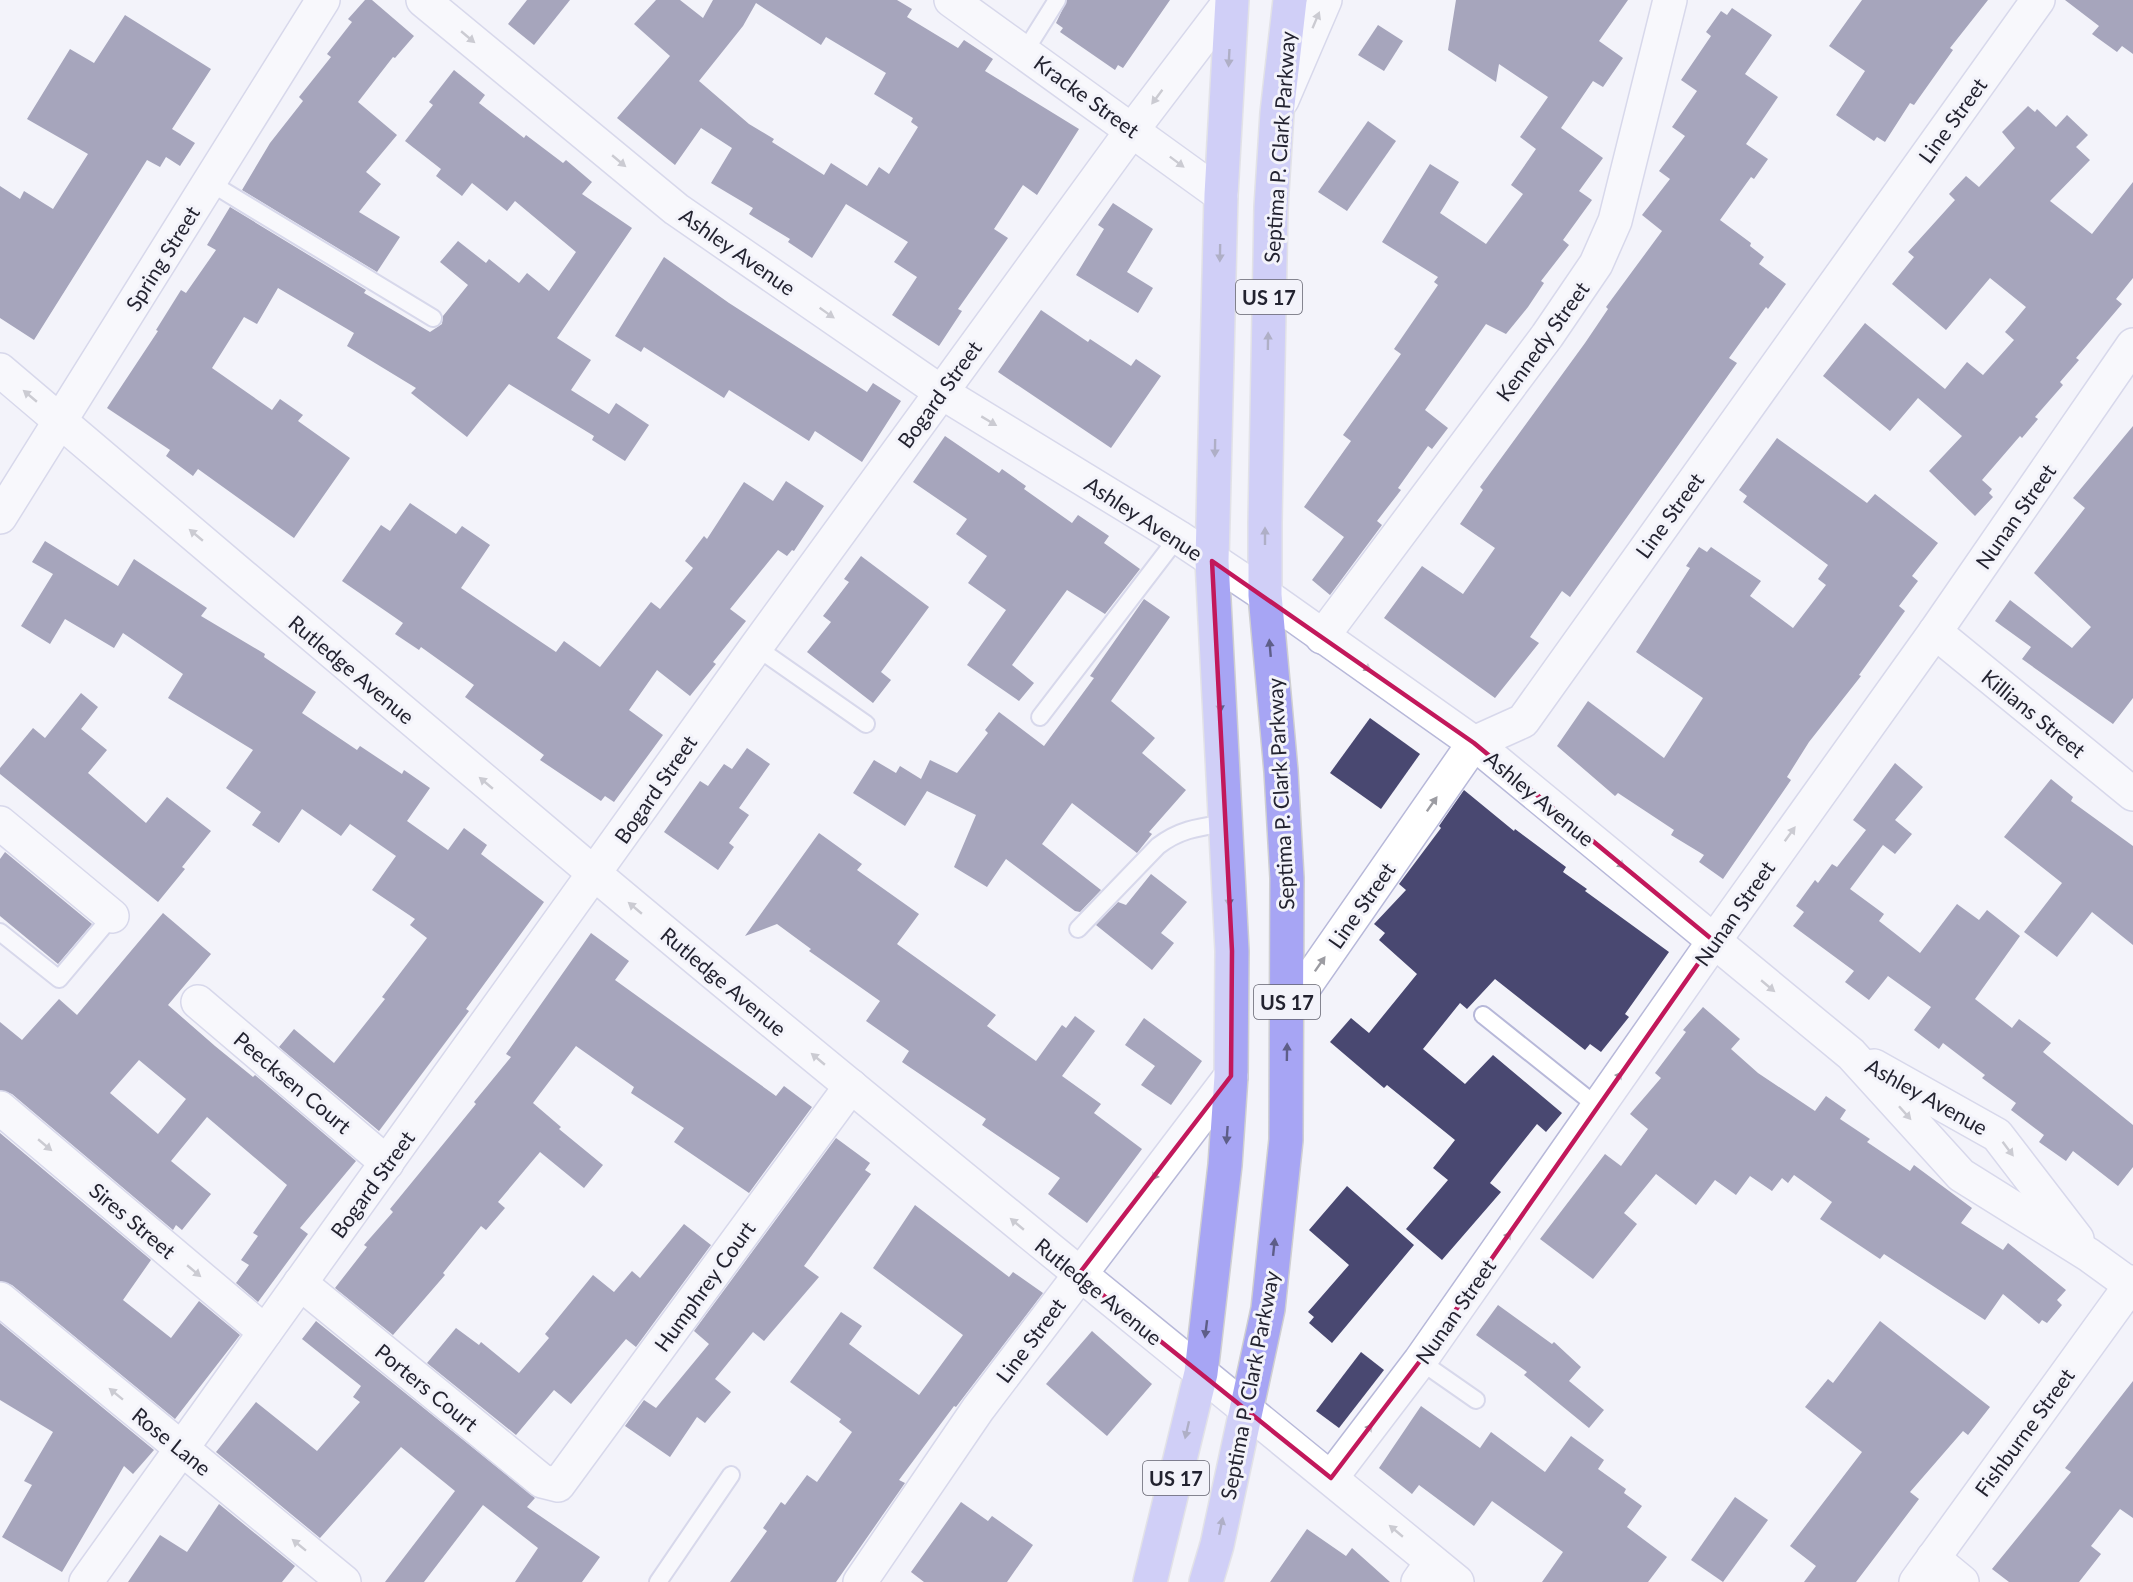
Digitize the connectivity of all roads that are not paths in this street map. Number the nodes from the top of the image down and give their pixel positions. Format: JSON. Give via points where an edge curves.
{"nodes":[{"id":1,"x":323,"y":0,"type":"edge"},
{"id":2,"x":423,"y":0,"type":"edge"},
{"id":3,"x":951,"y":0,"type":"edge"},
{"id":4,"x":1057,"y":0,"type":"edge"},
{"id":5,"x":1231,"y":0,"type":"edge"},
{"id":6,"x":1290,"y":0,"type":"edge"},
{"id":7,"x":1325,"y":0,"type":"edge"},
{"id":8,"x":1670,"y":0,"type":"edge"},
{"id":9,"x":2038,"y":0,"type":"edge"},
{"id":10,"x":1025,"y":51,"type":"junction"},
{"id":11,"x":1277,"y":113,"type":"junction"},
{"id":12,"x":1132,"y":129,"type":"junction"},
{"id":13,"x":209,"y":182,"type":"junction"},
{"id":14,"x":1221,"y":195,"type":"junction"},
{"id":15,"x":433,"y":318,"type":"dead end"},
{"id":16,"x":2133,"y":345,"type":"edge"},
{"id":17,"x":0,"y":370,"type":"edge"},
{"id":18,"x":941,"y":392,"type":"junction"},
{"id":19,"x":61,"y":421,"type":"junction"},
{"id":20,"x":0,"y":517,"type":"edge"},
{"id":21,"x":1178,"y":537,"type":"junction"},
{"id":22,"x":1212,"y":561,"type":"junction"},
{"id":23,"x":1265,"y":595,"type":"junction"},
{"id":24,"x":1935,"y":632,"type":"junction"},
{"id":25,"x":1322,"y":637,"type":"junction"},
{"id":26,"x":756,"y":646,"type":"junction"},
{"id":27,"x":1040,"y":717,"type":"dead end"},
{"id":28,"x":866,"y":724,"type":"dead end"},
{"id":29,"x":1474,"y":743,"type":"junction"},
{"id":30,"x":2133,"y":794,"type":"edge"},
{"id":31,"x":0,"y":823,"type":"edge"},
{"id":32,"x":1226,"y":823,"type":"junction"},
{"id":33,"x":595,"y":874,"type":"junction"},
{"id":34,"x":112,"y":916,"type":"joint"},
{"id":35,"x":1078,"y":929,"type":"dead end"},
{"id":36,"x":0,"y":932,"type":"edge"},
{"id":37,"x":1714,"y":941,"type":"junction"},
{"id":38,"x":198,"y":1002,"type":"dead end"},
{"id":39,"x":1287,"y":1012,"type":"junction"},
{"id":40,"x":1483,"y":1015,"type":"dead end"},
{"id":41,"x":1851,"y":1054,"type":"junction"},
{"id":42,"x":1231,"y":1076,"type":"junction"},
{"id":43,"x":851,"y":1086,"type":"junction"},
{"id":44,"x":1598,"y":1107,"type":"junction"},
{"id":45,"x":0,"y":1108,"type":"edge"},
{"id":46,"x":387,"y":1163,"type":"junction"},
{"id":47,"x":2089,"y":1255,"type":"junction"},
{"id":48,"x":1078,"y":1275,"type":"junction"},
{"id":49,"x":300,"y":1283,"type":"junction"},
{"id":50,"x":2132,"y":1285,"type":"edge"},
{"id":51,"x":0,"y":1299,"type":"edge"},
{"id":52,"x":265,"y":1332,"type":"junction"},
{"id":53,"x":1420,"y":1361,"type":"junction"},
{"id":54,"x":1201,"y":1373,"type":"junction"},
{"id":55,"x":1476,"y":1400,"type":"dead end"},
{"id":56,"x":1247,"y":1408,"type":"junction"},
{"id":57,"x":182,"y":1449,"type":"junction"},
{"id":58,"x":731,"y":1475,"type":"dead end"},
{"id":59,"x":1331,"y":1478,"type":"junction"},
{"id":60,"x":558,"y":1485,"type":"joint"},
{"id":61,"x":1924,"y":1570,"type":"edge"},
{"id":62,"x":1425,"y":1572,"type":"edge"},
{"id":63,"x":866,"y":1580,"type":"edge"},
{"id":64,"x":86,"y":1582,"type":"edge"},
{"id":65,"x":344,"y":1582,"type":"edge"},
{"id":66,"x":658,"y":1582,"type":"edge"},
{"id":67,"x":1150,"y":1582,"type":"edge"},
{"id":68,"x":1206,"y":1582,"type":"edge"},
{"id":69,"x":1457,"y":1582,"type":"edge"},
{"id":70,"x":1962,"y":1582,"type":"edge"}],
"edges":[{"from":1,"to":13,"type":"street","name":"Spring Street"},
{"from":2,"to":18,"type":"street","name":"Ashley Avenue","one_way":true,"via":[[676,209]]},
{"from":3,"to":10,"type":"street","name":"Kracke Street"},
{"from":4,"to":10,"type":"lane"},
{"from":5,"to":12,"type":"street","name":"Bogard Street","one_way":true},
{"from":5,"to":14,"type":"highway","number":"US 17","one_way":true},
{"from":6,"to":11,"type":"highway","name":"Septima P. Clark Parkway","number":"US 17"},
{"from":11,"to":7,"type":"street","one_way":true},
{"from":8,"to":25,"type":"street","name":"Kennedy Street","via":[[1615,221],[1596,264],[1547,336]]},
{"from":9,"to":29,"type":"street","name":"Line Street","via":[[1523,721]]},
{"from":10,"to":12,"type":"street","name":"Kracke Street"},
{"from":23,"to":11,"type":"highway","name":"Septima P. Clark Parkway","number":"US 17","one_way":true,"via":[[1271,207]]},
{"from":12,"to":14,"type":"street","name":"Kracke Street","one_way":true},
{"from":12,"to":18,"type":"street","name":"Bogard Street"},
{"from":13,"to":15,"type":"lane"},
{"from":13,"to":19,"type":"street","name":"Spring Street"},
{"from":14,"to":22,"type":"highway","number":"US 17","one_way":true},
{"from":16,"to":24,"type":"street","name":"Nunan Street"},
{"from":19,"to":17,"type":"street","name":"Rutledge Avenue","one_way":true},
{"from":18,"to":21,"type":"street","name":"Ashley Avenue","one_way":true},
{"from":18,"to":26,"type":"street","name":"Bogard Street"},
{"from":19,"to":20,"type":"street","name":"Spring Street"},
{"from":33,"to":19,"type":"street","name":"Rutledge Avenue","one_way":true},
{"from":21,"to":22,"type":"street","name":"Ashley Avenue"},
{"from":21,"to":27,"type":"lane"},
{"from":22,"to":23,"type":"street","name":"Ashley Avenue"},
{"from":22,"to":32,"type":"highway","number":"US 17","one_way":true},
{"from":23,"to":25,"type":"street","name":"Ashley Avenue"},
{"from":39,"to":23,"type":"highway","name":"Septima P. Clark Parkway","number":"US 17","one_way":true,"via":[[1287,866]]},
{"from":24,"to":30,"type":"street","name":"Killians Street"},
{"from":37,"to":24,"type":"street","name":"Nunan Street","one_way":true},
{"from":25,"to":29,"type":"street","name":"Ashley Avenue","one_way":true},
{"from":26,"to":28,"type":"lane"},
{"from":26,"to":33,"type":"street","name":"Bogard Street"},
{"from":29,"to":37,"type":"street","name":"Ashley Avenue","one_way":true},
{"from":39,"to":29,"type":"street","name":"Line Street","one_way":true},
{"from":31,"to":34,"type":"street"},
{"from":32,"to":35,"type":"lane","via":[[1185,829],[1171,836]]},
{"from":32,"to":42,"type":"highway","number":"US 17","one_way":true,"via":[[1232,951]]},
{"from":43,"to":33,"type":"street","name":"Rutledge Avenue","one_way":true},
{"from":33,"to":46,"type":"street","name":"Bogard Street"},
{"from":34,"to":36,"type":"lane","via":[[59,979]]},
{"from":37,"to":41,"type":"street","name":"Ashley Avenue","one_way":true},
{"from":44,"to":37,"type":"street","name":"Nunan Street","one_way":true},
{"from":38,"to":46,"type":"street","name":"Peecksen Court"},
{"from":56,"to":39,"type":"highway","name":"Septima P. Clark Parkway","number":"US 17","one_way":true,"via":[[1268,1309],[1286,1140]]},
{"from":40,"to":44,"type":"lane"},
{"from":41,"to":47,"type":"street","name":"Ashley Avenue","one_way":true,"via":[[1961,1175]]},
{"from":41,"to":47,"type":"street","name":"Ashley Avenue","one_way":true,"via":[[1997,1135]]},
{"from":42,"to":48,"type":"street","name":"Line Street","one_way":true},
{"from":42,"to":54,"type":"highway","number":"US 17","one_way":true},
{"from":48,"to":43,"type":"street","name":"Rutledge Avenue","one_way":true},
{"from":43,"to":60,"type":"street","name":"Humphrey Court"},
{"from":53,"to":44,"type":"street","name":"Nunan Street","one_way":true},
{"from":45,"to":52,"type":"street","name":"Sires Street","one_way":true},
{"from":46,"to":49,"type":"street","name":"Bogard Street"},
{"from":47,"to":50,"type":"street","name":"Ashley Avenue"},
{"from":48,"to":54,"type":"street","name":"Rutledge Avenue"},
{"from":48,"to":63,"type":"street","name":"Line Street","via":[[978,1409]]},
{"from":49,"to":52,"type":"street","name":"Bogard Street"},
{"from":49,"to":60,"type":"street","name":"Porters Court","via":[[542,1481]]},
{"from":50,"to":61,"type":"street","name":"Fishburne Street"},
{"from":57,"to":51,"type":"street","name":"Rose Lane","one_way":true},
{"from":52,"to":57,"type":"street","name":"Bogard Street"},
{"from":53,"to":55,"type":"lane"},
{"from":59,"to":53,"type":"street","name":"Nunan Street","one_way":true},
{"from":54,"to":56,"type":"street","name":"Rutledge Avenue"},
{"from":54,"to":67,"type":"highway","number":"US 17","one_way":true},
{"from":56,"to":59,"type":"street","name":"Rutledge Avenue"},
{"from":68,"to":56,"type":"highway","name":"Septima P. Clark Parkway","number":"US 17","one_way":true},
{"from":57,"to":64,"type":"street","name":"Bogard Street"},
{"from":65,"to":57,"type":"street","name":"Rose Lane","one_way":true},
{"from":58,"to":66,"type":"lane"},
{"from":62,"to":59,"type":"street","name":"Rutledge Avenue","one_way":true},
{"from":61,"to":70,"type":"street"},
{"from":62,"to":69,"type":"street","name":"Rutledge Avenue"}]}
